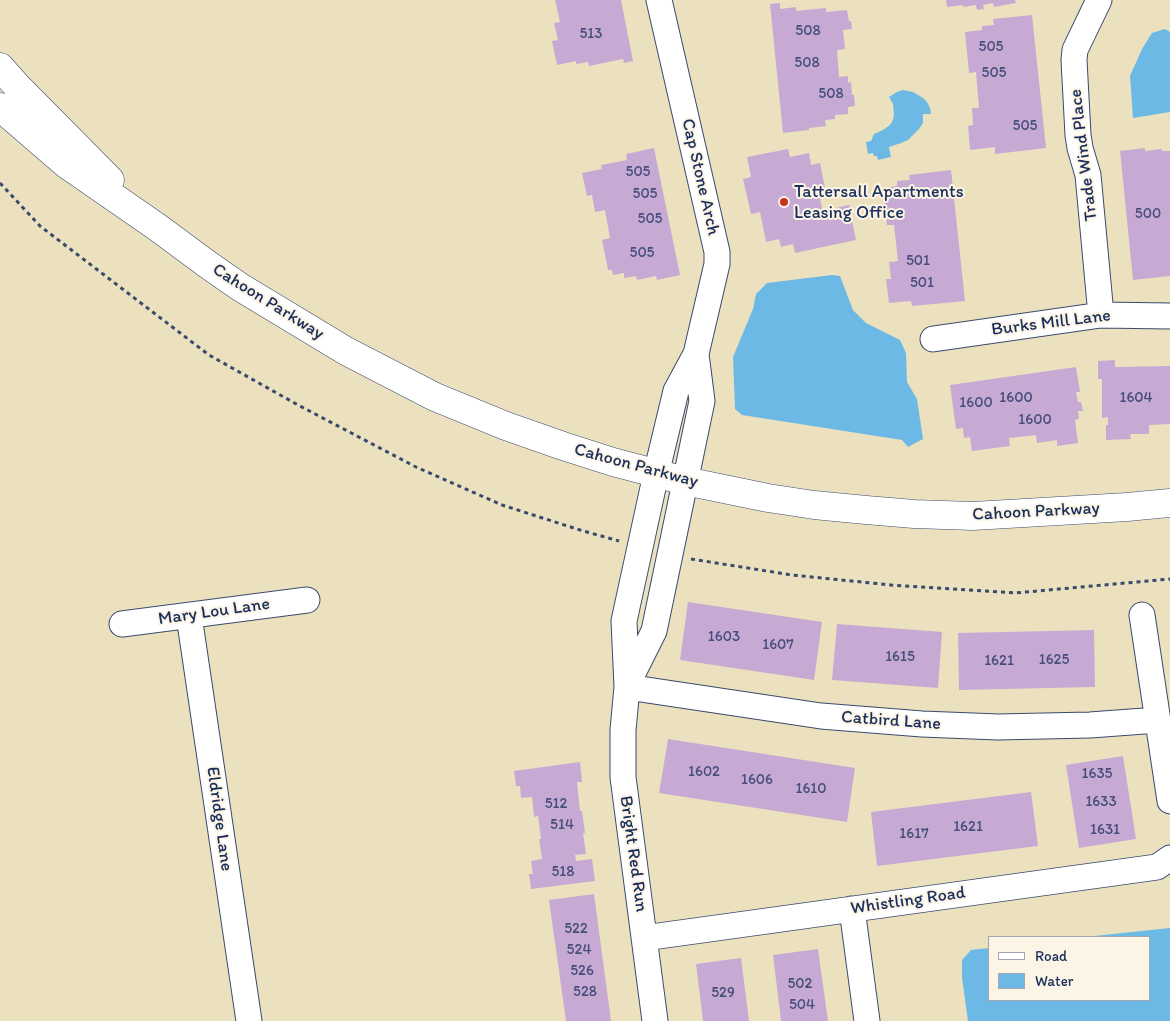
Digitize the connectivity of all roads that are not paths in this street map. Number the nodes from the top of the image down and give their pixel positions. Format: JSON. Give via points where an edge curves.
{"nodes":[{"id":1,"x":659,"y":0,"type":"edge"},
{"id":2,"x":1099,"y":0,"type":"edge"},
{"id":3,"x":0,"y":67,"type":"edge"},
{"id":4,"x":0,"y":107,"type":"edge"},
{"id":5,"x":157,"y":226,"type":"junction"},
{"id":6,"x":1101,"y":314,"type":"junction"},
{"id":7,"x":1170,"y":316,"type":"edge"},
{"id":8,"x":933,"y":339,"type":"dead end"},
{"id":9,"x":696,"y":354,"type":"junction"},
{"id":10,"x":656,"y":474,"type":"junction"},
{"id":11,"x":685,"y":481,"type":"junction"},
{"id":12,"x":1170,"y":503,"type":"edge"},
{"id":13,"x":1127,"y":507,"type":"junction"},
{"id":14,"x":1170,"y":511,"type":"edge"},
{"id":15,"x":307,"y":600,"type":"dead end"},
{"id":16,"x":1142,"y":615,"type":"dead end"},
{"id":17,"x":189,"y":616,"type":"junction"},
{"id":18,"x":122,"y":624,"type":"dead end"},
{"id":19,"x":627,"y":687,"type":"junction"},
{"id":20,"x":1158,"y":720,"type":"junction"},
{"id":21,"x":1170,"y":801,"type":"edge"},
{"id":22,"x":1170,"y":858,"type":"edge"},
{"id":23,"x":852,"y":909,"type":"junction"},
{"id":24,"x":644,"y":938,"type":"junction"},
{"id":25,"x":249,"y":1021,"type":"edge"},
{"id":26,"x":655,"y":1021,"type":"edge"},
{"id":27,"x":867,"y":1021,"type":"edge"}],
"edges":[{"from":1,"to":9,"type":"street","name":"Cap Stone Arch","via":[[717,252],[716,276]]},
{"from":2,"to":6,"type":"street","name":"Trade Wind Place","via":[[1075,50],[1074,60],[1078,134],[1088,175]]},
{"from":3,"to":5,"type":"street","name":"Cahoon Parkway"},
{"from":4,"to":5,"type":"street","name":"Cahoon Parkway","via":[[66,164]]},
{"from":5,"to":10,"type":"street","name":"Cahoon Parkway","via":[[240,287],[346,351],[436,397],[563,446]]},
{"from":6,"to":7,"type":"street","name":"Burks Mill Lane"},
{"from":6,"to":8,"type":"street","name":"Burks Mill Lane"},
{"from":9,"to":10,"type":"street","name":"Cap Stone Arch","via":[[676,391]]},
{"from":9,"to":11,"type":"street","name":"Cap Stone Arch","via":[[702,401]]},
{"from":10,"to":11,"type":"street","name":"Cahoon Parkway"},
{"from":10,"to":19,"type":"street","name":"Bright Red Run","via":[[624,621]]},
{"from":11,"to":13,"type":"street","name":"Cahoon Parkway","via":[[814,505],[914,514],[973,516]]},
{"from":11,"to":19,"type":"street","name":"Bright Red Run","via":[[654,631]]},
{"from":12,"to":13,"type":"street","name":"Cahoon Parkway"},
{"from":13,"to":14,"type":"street"},
{"from":15,"to":17,"type":"street","name":"Mary Lou Lane"},
{"from":16,"to":20,"type":"street"},
{"from":17,"to":18,"type":"street","name":"Mary Lou Lane"},
{"from":17,"to":25,"type":"street","name":"Eldridge Lane"},
{"from":19,"to":20,"type":"street","name":"Catbird Lane","via":[[820,716],[922,724],[998,727]]},
{"from":19,"to":24,"type":"street","name":"Bright Red Run","via":[[622,777]]},
{"from":20,"to":21,"type":"street"},
{"from":22,"to":23,"type":"street","name":"Whistling Road","via":[[1157,867]]},
{"from":23,"to":24,"type":"street","name":"Whistling Road"},
{"from":23,"to":27,"type":"street"},
{"from":24,"to":26,"type":"street","name":"Bright Red Run"}]}
